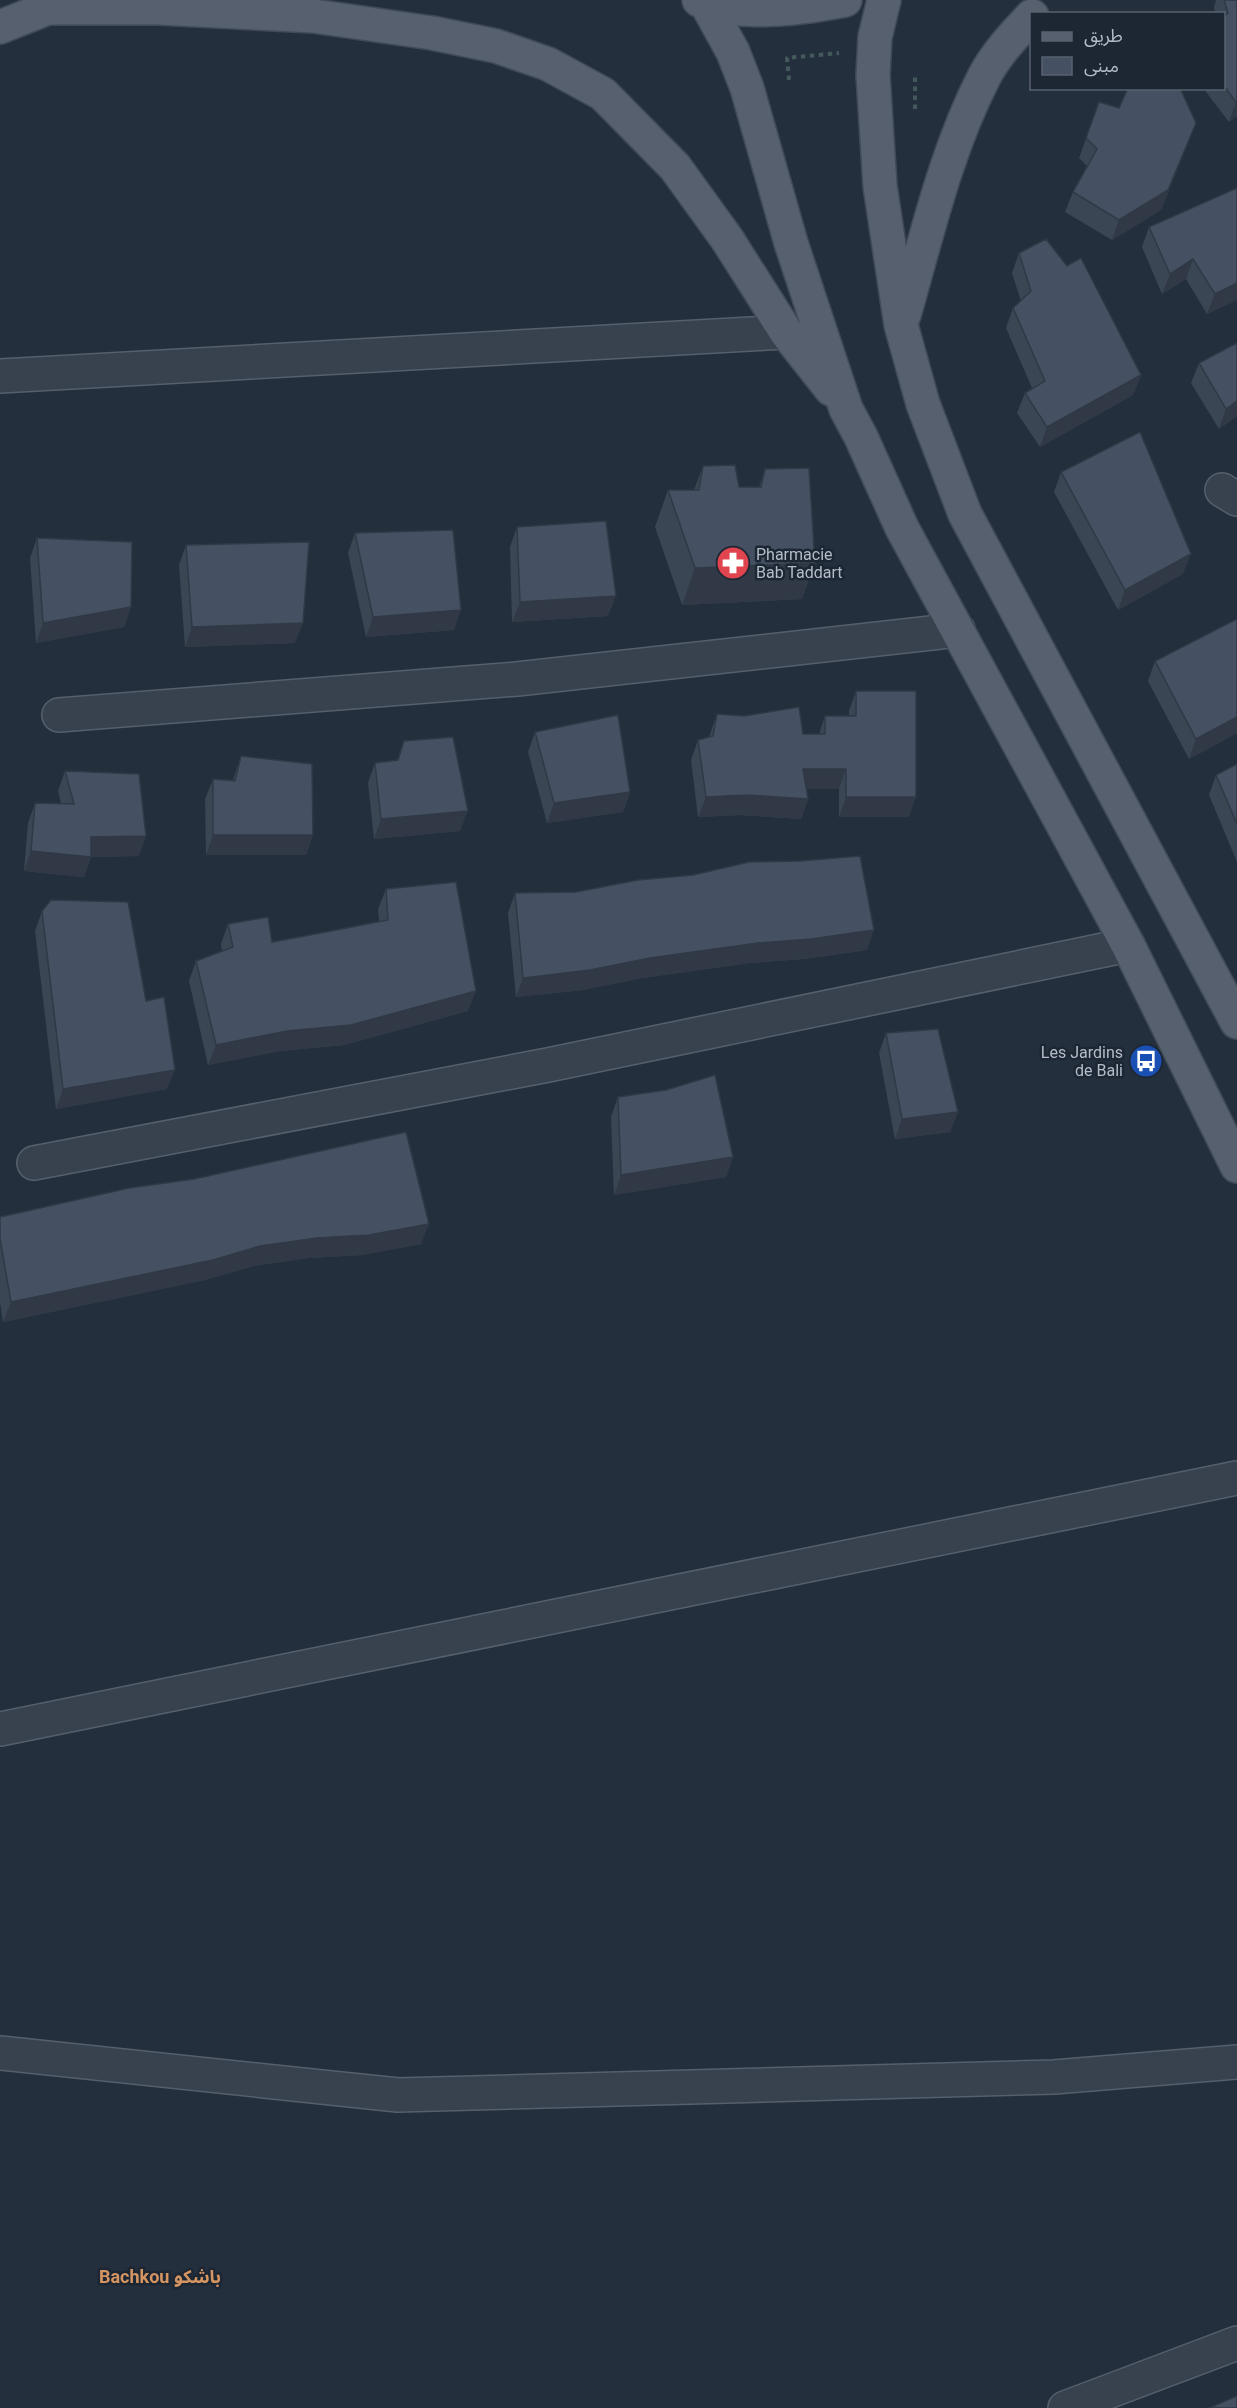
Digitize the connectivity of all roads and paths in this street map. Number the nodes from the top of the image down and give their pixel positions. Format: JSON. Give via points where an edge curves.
{"nodes":[{"id":1,"x":845,"y":0,"type":"edge"},
{"id":2,"x":884,"y":0,"type":"edge"},
{"id":3,"x":1048,"y":0,"type":"edge"},
{"id":4,"x":702,"y":1,"type":"edge"},
{"id":5,"x":58,"y":4,"type":"edge"},
{"id":6,"x":1036,"y":12,"type":"edge"},
{"id":7,"x":1030,"y":18,"type":"edge"},
{"id":8,"x":0,"y":27,"type":"edge"},
{"id":9,"x":841,"y":64,"type":"dead end"},
{"id":10,"x":789,"y":80,"type":"dead end"},
{"id":11,"x":901,"y":325,"type":"junction"},
{"id":12,"x":786,"y":332,"type":"junction"},
{"id":13,"x":0,"y":376,"type":"edge"},
{"id":14,"x":846,"y":409,"type":"junction"},
{"id":15,"x":958,"y":630,"type":"junction"},
{"id":16,"x":59,"y":715,"type":"dead end"},
{"id":17,"x":1128,"y":945,"type":"junction"},
{"id":18,"x":1237,"y":1022,"type":"edge"},
{"id":19,"x":34,"y":1163,"type":"dead end"},
{"id":20,"x":1237,"y":1166,"type":"edge"},
{"id":21,"x":1237,"y":1478,"type":"edge"},
{"id":22,"x":0,"y":1729,"type":"edge"},
{"id":23,"x":0,"y":2053,"type":"edge"},
{"id":24,"x":1237,"y":2062,"type":"edge"},
{"id":25,"x":1237,"y":2343,"type":"edge"},
{"id":26,"x":1065,"y":2408,"type":"edge"}],
"edges":[{"from":1,"to":4,"type":"main road","via":[[778,9]]},
{"from":2,"to":11,"type":"main road","via":[[875,37],[873,75],[880,186]]},
{"from":3,"to":6,"type":"main road"},
{"from":4,"to":14,"type":"main road","via":[[733,52],[747,88],[791,243]]},
{"from":5,"to":8,"type":"main road"},
{"from":5,"to":12,"type":"main road","via":[[314,16],[496,45],[548,64],[603,94],[675,167]]},
{"from":7,"to":11,"type":"main road","via":[[985,75],[968,114],[941,185]]},
{"from":9,"to":10,"type":"path","via":[[840,53],[787,58]]},
{"from":11,"to":18,"type":"main road","via":[[923,404],[965,514]]},
{"from":12,"to":13,"type":"street"},
{"from":12,"to":14,"type":"main road"},
{"from":14,"to":15,"type":"main road","via":[[902,528]]},
{"from":15,"to":16,"type":"street","via":[[517,679]]},
{"from":15,"to":17,"type":"main road"},
{"from":17,"to":19,"type":"street","via":[[548,1065]]},
{"from":17,"to":20,"type":"main road"},
{"from":21,"to":22,"type":"street"},
{"from":23,"to":24,"type":"street","via":[[398,2096],[1054,2077]]},
{"from":25,"to":26,"type":"street"}]}
